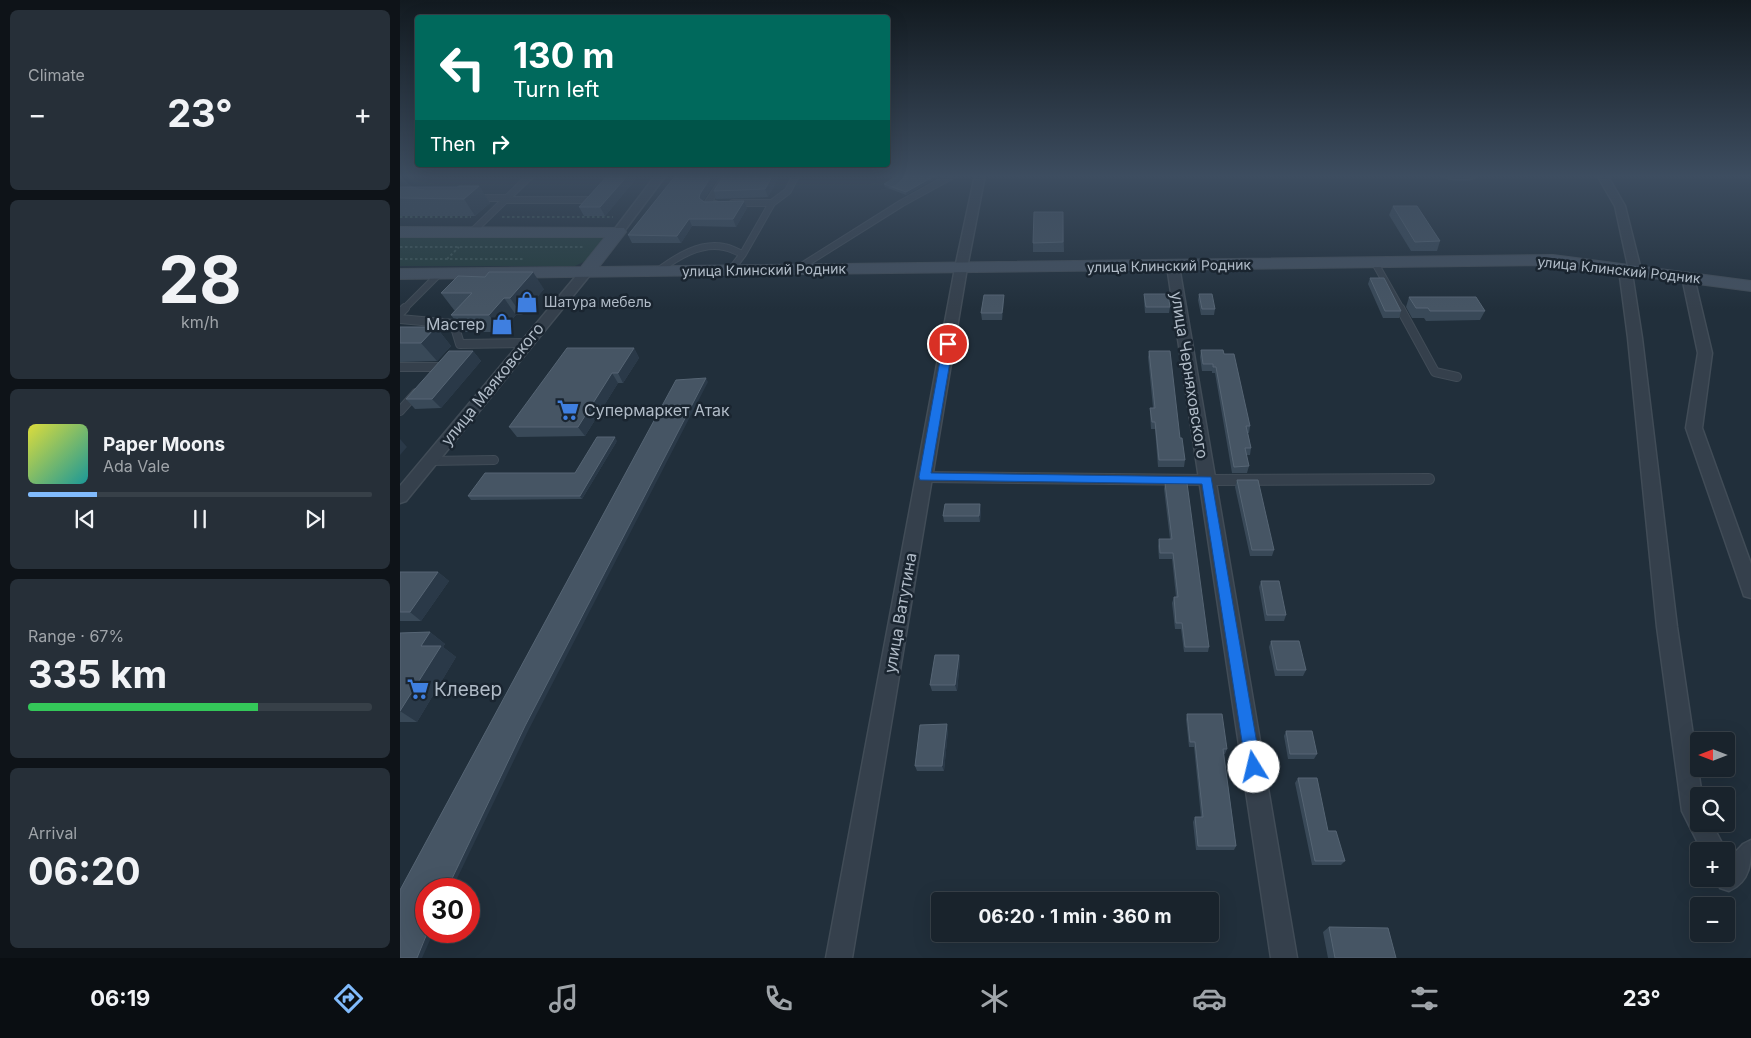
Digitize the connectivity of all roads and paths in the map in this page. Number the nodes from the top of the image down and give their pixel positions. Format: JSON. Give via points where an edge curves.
{"nodes":[{"id":1,"x":485,"y":220,"type":"edge"},
{"id":2,"x":537,"y":220,"type":"edge"},
{"id":3,"x":619,"y":220,"type":"edge"},
{"id":4,"x":763,"y":220,"type":"edge"},
{"id":5,"x":875,"y":220,"type":"edge"},
{"id":6,"x":971,"y":220,"type":"edge"},
{"id":7,"x":1622,"y":220,"type":"edge"},
{"id":8,"x":615,"y":224,"type":"junction"},
{"id":9,"x":400,"y":232,"type":"edge"},
{"id":10,"x":474,"y":232,"type":"junction"},
{"id":11,"x":400,"y":247,"type":"edge"},
{"id":12,"x":459,"y":247,"type":"junction"},
{"id":13,"x":585,"y":248,"type":"dead end"},
{"id":14,"x":743,"y":254,"type":"junction"},
{"id":15,"x":400,"y":259,"type":"edge"},
{"id":16,"x":526,"y":259,"type":"dead end"},
{"id":17,"x":1375,"y":263,"type":"junction"},
{"id":18,"x":1173,"y":266,"type":"junction"},
{"id":19,"x":962,"y":268,"type":"junction"},
{"id":20,"x":439,"y":269,"type":"junction"},
{"id":21,"x":797,"y":269,"type":"junction"},
{"id":22,"x":658,"y":270,"type":"junction"},
{"id":23,"x":732,"y":270,"type":"junction"},
{"id":24,"x":1630,"y":270,"type":"junction"},
{"id":25,"x":586,"y":272,"type":"junction"},
{"id":26,"x":400,"y":274,"type":"edge"},
{"id":27,"x":1688,"y":277,"type":"junction"},
{"id":28,"x":1751,"y":286,"type":"edge"},
{"id":29,"x":400,"y":314,"type":"edge"},
{"id":30,"x":400,"y":320,"type":"edge"},
{"id":31,"x":525,"y":343,"type":"junction"},
{"id":32,"x":441,"y":364,"type":"joint"},
{"id":33,"x":400,"y":368,"type":"edge"},
{"id":34,"x":432,"y":374,"type":"edge"},
{"id":35,"x":1457,"y":377,"type":"dead end"},
{"id":36,"x":420,"y":389,"type":"edge"},
{"id":37,"x":400,"y":410,"type":"edge"},
{"id":38,"x":494,"y":460,"type":"dead end"},
{"id":39,"x":429,"y":461,"type":"junction"},
{"id":40,"x":924,"y":477,"type":"junction"},
{"id":41,"x":1207,"y":480,"type":"junction"},
{"id":42,"x":1429,"y":480,"type":"dead end"},
{"id":43,"x":400,"y":497,"type":"edge"},
{"id":44,"x":1751,"y":590,"type":"edge"},
{"id":45,"x":1690,"y":790,"type":"edge"},
{"id":46,"x":1751,"y":852,"type":"edge"},
{"id":47,"x":1735,"y":869,"type":"edge"},
{"id":48,"x":839,"y":958,"type":"edge"},
{"id":49,"x":1284,"y":958,"type":"edge"}],
"edges":[{"from":1,"to":10,"type":"lane"},
{"from":2,"to":8,"type":"path"},
{"from":3,"to":8,"type":"street"},
{"from":4,"to":14,"type":"lane"},
{"from":5,"to":21,"type":"lane"},
{"from":6,"to":19,"type":"street","name":"улица Ватутина"},
{"from":7,"to":24,"type":"street"},
{"from":8,"to":10,"type":"main road"},
{"from":8,"to":25,"type":"main road"},
{"from":9,"to":10,"type":"main road"},
{"from":10,"to":12,"type":"path"},
{"from":11,"to":12,"type":"path"},
{"from":12,"to":13,"type":"path"},
{"from":12,"to":20,"type":"path"},
{"from":14,"to":22,"type":"lane","via":[[731,249],[694,248]]},
{"from":14,"to":23,"type":"lane"},
{"from":15,"to":20,"type":"path"},
{"from":16,"to":20,"type":"path"},
{"from":17,"to":18,"type":"main road","name":"улица Клинский Родник"},
{"from":17,"to":24,"type":"main road","name":"улица Клинский Родник","via":[[1553,260]]},
{"from":17,"to":35,"type":"lane","via":[[1435,372]]},
{"from":18,"to":19,"type":"main road","name":"улица Клинский Родник"},
{"from":18,"to":41,"type":"street","name":"улица Черняховского"},
{"from":19,"to":21,"type":"main road","name":"улица Клинский Родник"},
{"from":19,"to":40,"type":"street","name":"улица Ватутина"},
{"from":20,"to":25,"type":"main road","name":"улица Клинский Родник"},
{"from":20,"to":26,"type":"main road","name":"улица Клинский Родник"},
{"from":20,"to":29,"type":"lane"},
{"from":21,"to":23,"type":"main road","name":"улица Клинский Родник"},
{"from":22,"to":23,"type":"main road","name":"улица Клинский Родник"},
{"from":22,"to":25,"type":"main road","name":"улица Клинский Родник"},
{"from":24,"to":27,"type":"main road","name":"улица Клинский Родник"},
{"from":24,"to":45,"type":"street","via":[[1667,627]]},
{"from":25,"to":31,"type":"street","name":"улица Маяковского"},
{"from":27,"to":28,"type":"main road","name":"улица Клинский Родник"},
{"from":27,"to":44,"type":"street","via":[[1705,353],[1694,428]]},
{"from":30,"to":31,"type":"lane","via":[[454,324],[457,347]]},
{"from":31,"to":39,"type":"street","name":"улица Маяковского"},
{"from":32,"to":33,"type":"lane"},
{"from":32,"to":34,"type":"lane"},
{"from":36,"to":37,"type":"lane"},
{"from":38,"to":39,"type":"lane"},
{"from":39,"to":43,"type":"street","name":"улица Маяковского"},
{"from":40,"to":41,"type":"lane"},
{"from":40,"to":48,"type":"street","name":"улица Ватутина"},
{"from":41,"to":42,"type":"lane"},
{"from":41,"to":49,"type":"street","name":"улица Черняховского"},
{"from":46,"to":47,"type":"street"}]}
